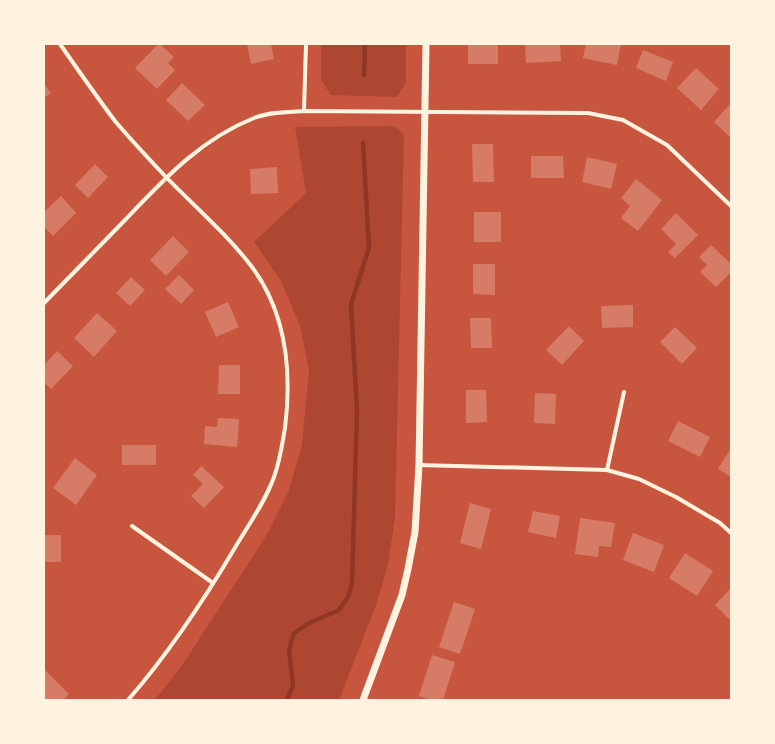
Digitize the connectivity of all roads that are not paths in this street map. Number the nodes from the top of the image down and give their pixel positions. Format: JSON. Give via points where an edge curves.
{"nodes":[{"id":1,"x":60,"y":44,"type":"edge"},
{"id":2,"x":306,"y":44,"type":"edge"},
{"id":3,"x":426,"y":44,"type":"edge"},
{"id":4,"x":304,"y":110,"type":"junction"},
{"id":5,"x":425,"y":111,"type":"junction"},
{"id":6,"x":167,"y":177,"type":"junction"},
{"id":7,"x":731,"y":206,"type":"edge"},
{"id":8,"x":44,"y":303,"type":"edge"},
{"id":9,"x":624,"y":392,"type":"dead end"},
{"id":10,"x":419,"y":465,"type":"junction"},
{"id":11,"x":607,"y":470,"type":"junction"},
{"id":12,"x":132,"y":526,"type":"dead end"},
{"id":13,"x":731,"y":533,"type":"edge"},
{"id":14,"x":213,"y":584,"type":"junction"},
{"id":15,"x":128,"y":700,"type":"edge"},
{"id":16,"x":363,"y":700,"type":"edge"}],
"edges":[{"from":1,"to":6,"type":"street","via":[[116,122]]},
{"from":2,"to":4,"type":"street"},
{"from":3,"to":5,"type":"street"},
{"from":4,"to":5,"type":"street"},
{"from":4,"to":6,"type":"street","via":[[255,118],[230,129],[196,151]]},
{"from":5,"to":7,"type":"street","via":[[588,113],[623,120],[668,145]]},
{"from":5,"to":10,"type":"street"},
{"from":6,"to":8,"type":"street"},
{"from":6,"to":14,"type":"street","via":[[252,268],[271,299],[286,354],[288,404],[281,453],[274,478]]},
{"from":9,"to":11,"type":"street"},
{"from":10,"to":11,"type":"street"},
{"from":10,"to":16,"type":"street","via":[[415,532],[402,595]]},
{"from":11,"to":13,"type":"street","via":[[639,479],[676,497],[720,523]]},
{"from":12,"to":14,"type":"street"},
{"from":14,"to":15,"type":"street","via":[[158,666]]}]}
